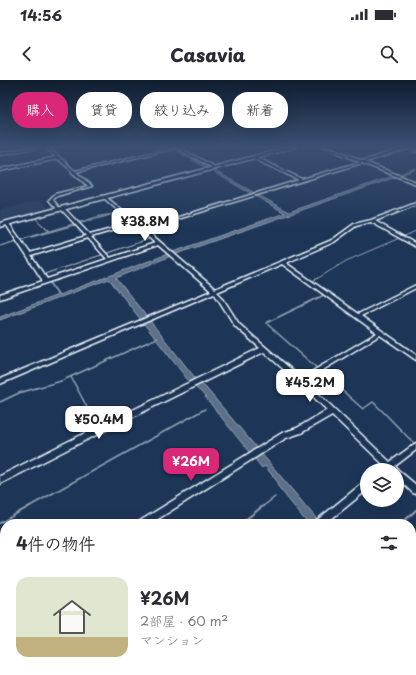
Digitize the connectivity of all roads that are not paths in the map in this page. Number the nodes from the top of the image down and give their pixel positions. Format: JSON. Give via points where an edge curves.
{"nodes":[{"id":1,"x":76,"y":175,"type":"edge"},
{"id":2,"x":192,"y":175,"type":"edge"},
{"id":3,"x":290,"y":175,"type":"edge"},
{"id":4,"x":319,"y":175,"type":"edge"},
{"id":5,"x":396,"y":175,"type":"edge"},
{"id":6,"x":301,"y":180,"type":"junction"},
{"id":7,"x":416,"y":183,"type":"edge"},
{"id":8,"x":106,"y":198,"type":"junction"},
{"id":9,"x":416,"y":204,"type":"edge"},
{"id":10,"x":61,"y":209,"type":"junction"},
{"id":11,"x":372,"y":222,"type":"junction"},
{"id":12,"x":7,"y":223,"type":"junction"},
{"id":13,"x":136,"y":223,"type":"junction"},
{"id":14,"x":0,"y":225,"type":"edge"},
{"id":15,"x":142,"y":229,"type":"junction"},
{"id":16,"x":89,"y":237,"type":"junction"},
{"id":17,"x":158,"y":243,"type":"junction"},
{"id":18,"x":416,"y":246,"type":"edge"},
{"id":19,"x":31,"y":255,"type":"junction"},
{"id":20,"x":110,"y":260,"type":"junction"},
{"id":21,"x":282,"y":262,"type":"junction"},
{"id":22,"x":48,"y":280,"type":"junction"},
{"id":23,"x":416,"y":286,"type":"edge"},
{"id":24,"x":214,"y":291,"type":"junction"},
{"id":25,"x":0,"y":297,"type":"edge"},
{"id":26,"x":357,"y":316,"type":"junction"},
{"id":27,"x":380,"y":333,"type":"junction"},
{"id":28,"x":264,"y":349,"type":"junction"},
{"id":29,"x":416,"y":358,"type":"edge"},
{"id":30,"x":300,"y":381,"type":"junction"},
{"id":31,"x":0,"y":382,"type":"edge"},
{"id":32,"x":332,"y":411,"type":"junction"},
{"id":33,"x":415,"y":446,"type":"edge"},
{"id":34,"x":384,"y":463,"type":"edge"},
{"id":35,"x":397,"y":463,"type":"edge"},
{"id":36,"x":404,"y":479,"type":"edge"},
{"id":37,"x":0,"y":480,"type":"edge"},
{"id":38,"x":416,"y":490,"type":"edge"},
{"id":39,"x":360,"y":491,"type":"edge"},
{"id":40,"x":151,"y":519,"type":"edge"},
{"id":41,"x":326,"y":519,"type":"edge"}],
"edges":[{"from":1,"to":10,"type":"street","via":[[90,186],[56,195],[51,200]]},
{"from":2,"to":8,"type":"main road"},
{"from":3,"to":6,"type":"street"},
{"from":4,"to":6,"type":"street"},
{"from":5,"to":7,"type":"street"},
{"from":6,"to":15,"type":"street"},
{"from":8,"to":10,"type":"main road"},
{"from":8,"to":13,"type":"street"},
{"from":9,"to":11,"type":"street"},
{"from":10,"to":12,"type":"main road"},
{"from":10,"to":16,"type":"street"},
{"from":11,"to":18,"type":"street"},
{"from":11,"to":21,"type":"street","via":[[355,225],[333,241]]},
{"from":12,"to":14,"type":"main road"},
{"from":12,"to":19,"type":"street"},
{"from":13,"to":15,"type":"street"},
{"from":13,"to":16,"type":"street"},
{"from":15,"to":17,"type":"street"},
{"from":16,"to":19,"type":"street"},
{"from":16,"to":20,"type":"street"},
{"from":17,"to":20,"type":"street"},
{"from":17,"to":24,"type":"street"},
{"from":19,"to":22,"type":"street"},
{"from":20,"to":22,"type":"street"},
{"from":21,"to":24,"type":"street"},
{"from":21,"to":26,"type":"street"},
{"from":22,"to":25,"type":"street"},
{"from":23,"to":26,"type":"street"},
{"from":24,"to":28,"type":"street","via":[[237,325]]},
{"from":24,"to":31,"type":"street"},
{"from":26,"to":27,"type":"street"},
{"from":27,"to":29,"type":"street"},
{"from":27,"to":30,"type":"street"},
{"from":28,"to":30,"type":"street"},
{"from":28,"to":37,"type":"street"},
{"from":30,"to":32,"type":"street"},
{"from":32,"to":34,"type":"street"},
{"from":32,"to":40,"type":"street","via":[[299,431],[284,434]]},
{"from":33,"to":35,"type":"street"},
{"from":36,"to":38,"type":"street"},
{"from":39,"to":41,"type":"street"}]}
